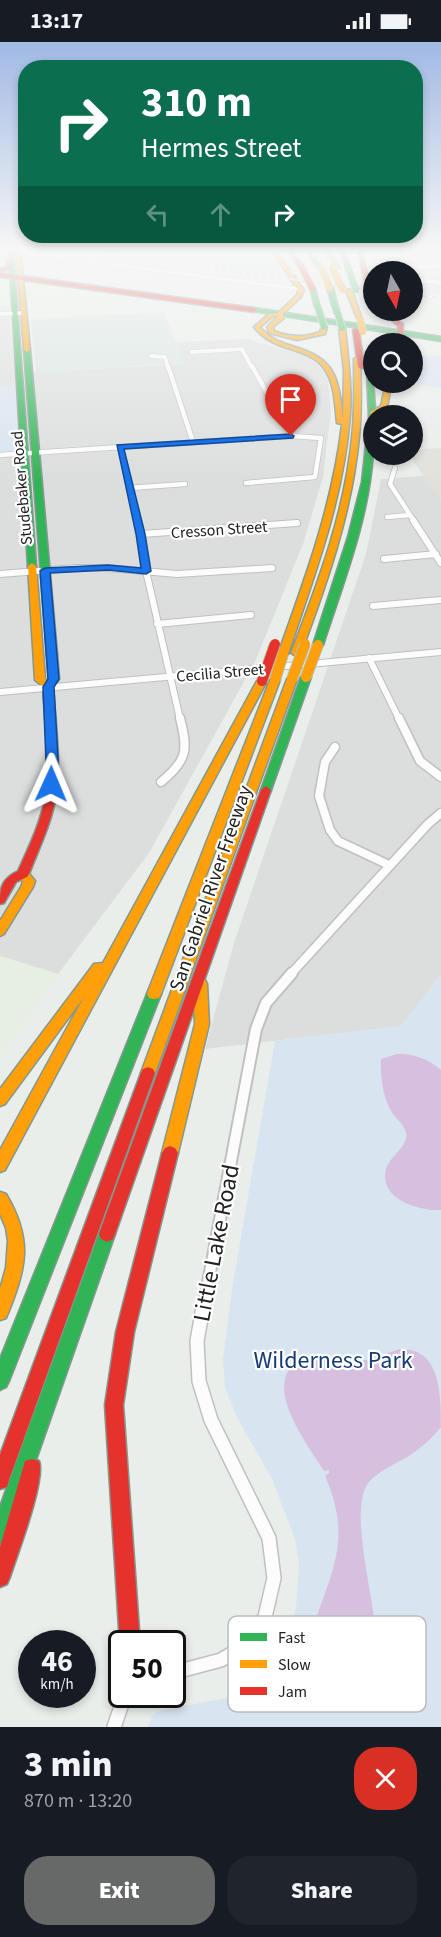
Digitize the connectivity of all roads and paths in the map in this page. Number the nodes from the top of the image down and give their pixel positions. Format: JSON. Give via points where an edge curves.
{"nodes":[{"id":1,"x":17,"y":327,"type":"edge"},
{"id":2,"x":257,"y":327,"type":"edge"},
{"id":3,"x":270,"y":327,"type":"edge"},
{"id":4,"x":324,"y":327,"type":"edge"},
{"id":5,"x":352,"y":327,"type":"edge"},
{"id":6,"x":353,"y":327,"type":"edge"},
{"id":7,"x":354,"y":327,"type":"edge"},
{"id":8,"x":358,"y":327,"type":"edge"},
{"id":9,"x":392,"y":333,"type":"edge"},
{"id":10,"x":423,"y":336,"type":"edge"},
{"id":11,"x":441,"y":337,"type":"edge"},
{"id":12,"x":192,"y":352,"type":"dead end"},
{"id":13,"x":151,"y":356,"type":"dead end"},
{"id":14,"x":372,"y":405,"type":"edge"},
{"id":15,"x":291,"y":436,"type":"junction"},
{"id":16,"x":193,"y":442,"type":"junction"},
{"id":17,"x":120,"y":447,"type":"junction"},
{"id":18,"x":29,"y":453,"type":"junction"},
{"id":19,"x":343,"y":453,"type":"junction"},
{"id":20,"x":0,"y":455,"type":"edge"},
{"id":21,"x":366,"y":465,"type":"edge"},
{"id":22,"x":395,"y":468,"type":"dead end"},
{"id":23,"x":246,"y":483,"type":"dead end"},
{"id":24,"x":184,"y":484,"type":"dead end"},
{"id":25,"x":129,"y":488,"type":"junction"},
{"id":26,"x":410,"y":515,"type":"junction"},
{"id":27,"x":387,"y":517,"type":"dead end"},
{"id":28,"x":297,"y":523,"type":"dead end"},
{"id":29,"x":141,"y":534,"type":"junction"},
{"id":30,"x":436,"y":554,"type":"junction"},
{"id":31,"x":384,"y":559,"type":"dead end"},
{"id":32,"x":441,"y":563,"type":"edge"},
{"id":33,"x":272,"y":568,"type":"dead end"},
{"id":34,"x":38,"y":571,"type":"junction"},
{"id":35,"x":146,"y":571,"type":"junction"},
{"id":36,"x":0,"y":574,"type":"edge"},
{"id":37,"x":441,"y":600,"type":"edge"},
{"id":38,"x":373,"y":606,"type":"dead end"},
{"id":39,"x":251,"y":615,"type":"dead end"},
{"id":40,"x":157,"y":624,"type":"junction"},
{"id":41,"x":295,"y":648,"type":"junction"},
{"id":42,"x":441,"y":652,"type":"edge"},
{"id":43,"x":369,"y":658,"type":"junction"},
{"id":44,"x":169,"y":676,"type":"junction"},
{"id":45,"x":284,"y":679,"type":"junction"},
{"id":46,"x":48,"y":687,"type":"junction"},
{"id":47,"x":0,"y":692,"type":"edge"},
{"id":48,"x":335,"y":747,"type":"dead end"},
{"id":49,"x":441,"y":777,"type":"edge"},
{"id":50,"x":161,"y":782,"type":"dead end"},
{"id":51,"x":441,"y":813,"type":"edge"},
{"id":52,"x":389,"y":866,"type":"junction"},
{"id":53,"x":23,"y":874,"type":"junction"},
{"id":54,"x":0,"y":900,"type":"edge"},
{"id":55,"x":136,"y":915,"type":"junction"},
{"id":56,"x":0,"y":931,"type":"edge"},
{"id":57,"x":200,"y":978,"type":"junction"},
{"id":58,"x":0,"y":1100,"type":"edge"},
{"id":59,"x":0,"y":1165,"type":"edge"},
{"id":60,"x":0,"y":1198,"type":"edge"},
{"id":61,"x":0,"y":1312,"type":"edge"},
{"id":62,"x":0,"y":1381,"type":"edge"},
{"id":63,"x":43,"y":1416,"type":"junction"},
{"id":64,"x":0,"y":1480,"type":"edge"},
{"id":65,"x":0,"y":1534,"type":"edge"},
{"id":66,"x":0,"y":1577,"type":"edge"},
{"id":67,"x":265,"y":1616,"type":"edge"},
{"id":68,"x":129,"y":1630,"type":"edge"},
{"id":69,"x":228,"y":1655,"type":"edge"},
{"id":70,"x":186,"y":1669,"type":"edge"},
{"id":71,"x":121,"y":1708,"type":"edge"},
{"id":72,"x":114,"y":1727,"type":"edge"}],
"edges":[{"from":1,"to":18,"type":"main road","name":"Studebaker Road"},
{"from":2,"to":19,"type":"main road","via":[[266,339],[316,356],[330,365],[337,391]]},
{"from":3,"to":4,"type":"main road","bridge":true,"via":[[271,332],[281,336],[314,337],[323,333]]},
{"from":5,"to":19,"type":"main road","name":"San Gabriel River Freeway"},
{"from":6,"to":41,"type":"main road","via":[[361,366],[363,405],[356,476],[345,527]]},
{"from":7,"to":14,"type":"main road","name":"San Gabriel River Freeway","via":[[370,366]]},
{"from":8,"to":9,"type":"main road"},
{"from":10,"to":11,"type":"main road"},
{"from":12,"to":15,"type":"street","via":[[242,349]]},
{"from":13,"to":16,"type":"street","via":[[164,356]]},
{"from":15,"to":16,"type":"street"},
{"from":15,"to":23,"type":"street","via":[[321,438],[315,477]]},
{"from":16,"to":17,"type":"street"},
{"from":17,"to":18,"type":"street"},
{"from":17,"to":25,"type":"street"},
{"from":18,"to":20,"type":"street"},
{"from":18,"to":34,"type":"main road","name":"Studebaker Road"},
{"from":19,"to":41,"type":"main road","name":"San Gabriel River Freeway","via":[[323,537],[306,585]]},
{"from":21,"to":41,"type":"main road","name":"San Gabriel River Freeway","via":[[362,502]]},
{"from":22,"to":26,"type":"street","via":[[390,484]]},
{"from":24,"to":25,"type":"street"},
{"from":25,"to":29,"type":"street"},
{"from":26,"to":27,"type":"street"},
{"from":26,"to":30,"type":"street"},
{"from":28,"to":29,"type":"street","name":"Cresson Street"},
{"from":29,"to":35,"type":"street"},
{"from":30,"to":31,"type":"street"},
{"from":30,"to":32,"type":"street"},
{"from":33,"to":35,"type":"street","via":[[177,574]]},
{"from":34,"to":35,"type":"street"},
{"from":34,"to":36,"type":"street"},
{"from":34,"to":46,"type":"main road","name":"Studebaker Road","via":[[40,680]]},
{"from":35,"to":40,"type":"street"},
{"from":37,"to":38,"type":"street"},
{"from":39,"to":40,"type":"street"},
{"from":40,"to":44,"type":"street"},
{"from":41,"to":45,"type":"main road","bridge":true},
{"from":41,"to":45,"type":"main road","name":"San Gabriel River Freeway","bridge":true},
{"from":41,"to":45,"type":"main road"},
{"from":42,"to":43,"type":"street","name":"Cecilia Street"},
{"from":43,"to":44,"type":"street","name":"Cecilia Street"},
{"from":43,"to":49,"type":"street","via":[[420,761]]},
{"from":44,"to":46,"type":"street","name":"Cecilia Street"},
{"from":44,"to":50,"type":"street","via":[[187,744],[173,772]]},
{"from":45,"to":55,"type":"main road"},
{"from":45,"to":57,"type":"main road","name":"San Gabriel River Freeway"},
{"from":45,"to":62,"type":"main road","name":"San Gabriel River Freeway","via":[[230,801]]},
{"from":45,"to":64,"type":"main road"},
{"from":46,"to":47,"type":"street","name":"Cecilia Street"},
{"from":46,"to":53,"type":"main road","name":"Studebaker Road","via":[[52,759],[48,806]]},
{"from":48,"to":52,"type":"street","via":[[325,762],[318,796],[330,830],[338,841]]},
{"from":51,"to":52,"type":"street","name":"Little Lake Road"},
{"from":52,"to":67,"type":"street","name":"Little Lake Road","via":[[266,1003],[256,1029],[197,1341],[199,1381],[211,1420],[269,1538],[274,1578]]},
{"from":53,"to":54,"type":"main road","name":"Studebaker Road","via":[[12,879]]},
{"from":53,"to":56,"type":"main road","name":"Studebaker Road","via":[[29,881],[27,887]]},
{"from":55,"to":58,"type":"main road"},
{"from":55,"to":59,"type":"main road"},
{"from":57,"to":63,"type":"main road","name":"San Gabriel River Freeway"},
{"from":57,"to":68,"type":"main road","via":[[202,1024],[133,1299],[114,1405]]},
{"from":60,"to":61,"type":"main road","via":[[18,1233],[17,1265]]},
{"from":63,"to":65,"type":"main road","name":"San Gabriel River Freeway"},
{"from":63,"to":66,"type":"main road","via":[[27,1493]]},
{"from":69,"to":70,"type":"street","name":"Little Lake Road"},
{"from":71,"to":72,"type":"street"}]}
